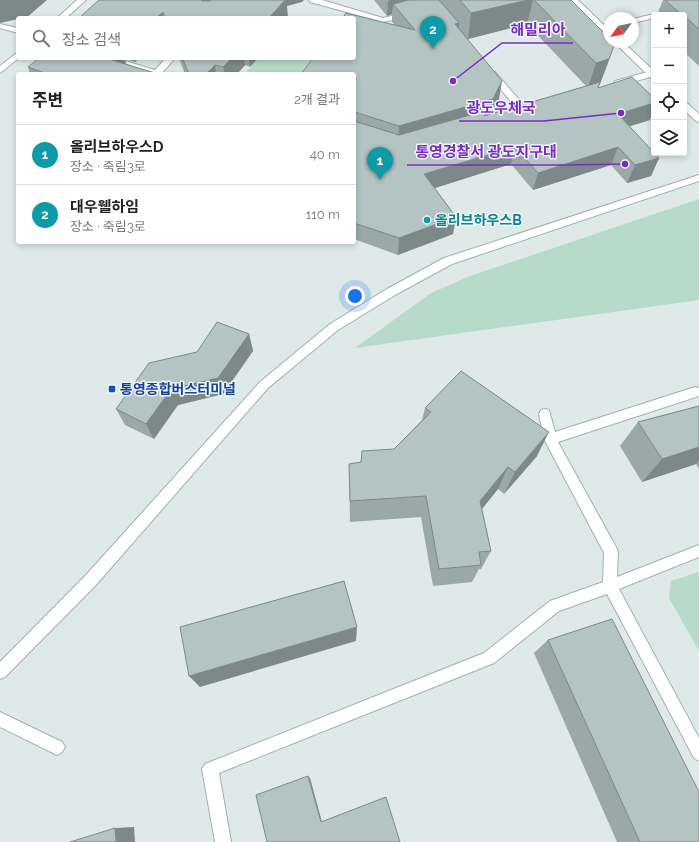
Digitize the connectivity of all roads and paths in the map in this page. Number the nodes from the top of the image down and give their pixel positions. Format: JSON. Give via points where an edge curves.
{"nodes":[{"id":1,"x":82,"y":0,"type":"edge"},
{"id":2,"x":312,"y":0,"type":"edge"},
{"id":3,"x":574,"y":0,"type":"edge"},
{"id":4,"x":413,"y":13,"type":"edge"},
{"id":5,"x":63,"y":16,"type":"edge"},
{"id":6,"x":651,"y":17,"type":"edge"},
{"id":7,"x":639,"y":20,"type":"edge"},
{"id":8,"x":0,"y":26,"type":"edge"},
{"id":9,"x":603,"y":26,"type":"edge"},
{"id":10,"x":16,"y":30,"type":"edge"},
{"id":11,"x":624,"y":48,"type":"edge"},
{"id":12,"x":16,"y":57,"type":"edge"},
{"id":13,"x":112,"y":60,"type":"edge"},
{"id":14,"x":169,"y":60,"type":"edge"},
{"id":15,"x":487,"y":68,"type":"edge"},
{"id":16,"x":0,"y":70,"type":"edge"},
{"id":17,"x":151,"y":72,"type":"edge"},
{"id":18,"x":159,"y":72,"type":"edge"},
{"id":19,"x":651,"y":73,"type":"edge"},
{"id":20,"x":651,"y":76,"type":"edge"},
{"id":21,"x":606,"y":87,"type":"edge"},
{"id":22,"x":687,"y":108,"type":"edge"},
{"id":23,"x":524,"y":111,"type":"edge"},
{"id":24,"x":699,"y":119,"type":"edge"},
{"id":25,"x":699,"y":178,"type":"edge"},
{"id":26,"x":695,"y":392,"type":"dead end"},
{"id":27,"x":545,"y":414,"type":"dead end"},
{"id":28,"x":550,"y":439,"type":"junction"},
{"id":29,"x":699,"y":551,"type":"edge"},
{"id":30,"x":610,"y":586,"type":"junction"},
{"id":31,"x":0,"y":672,"type":"edge"},
{"id":32,"x":0,"y":719,"type":"edge"},
{"id":33,"x":57,"y":747,"type":"dead end"},
{"id":34,"x":699,"y":753,"type":"edge"},
{"id":35,"x":223,"y":842,"type":"edge"}],
"edges":[{"from":1,"to":5,"type":"street"},
{"from":2,"to":4,"type":"street","via":[[383,20]]},
{"from":3,"to":9,"type":"street"},
{"from":6,"to":7,"type":"street"},
{"from":8,"to":10,"type":"street"},
{"from":11,"to":19,"type":"street"},
{"from":12,"to":16,"type":"street"},
{"from":13,"to":17,"type":"street"},
{"from":14,"to":18,"type":"street"},
{"from":15,"to":23,"type":"street"},
{"from":20,"to":21,"type":"street"},
{"from":22,"to":24,"type":"street"},
{"from":25,"to":31,"type":"street","via":[[448,261],[334,327],[264,385],[91,580]]},
{"from":26,"to":28,"type":"street"},
{"from":27,"to":28,"type":"street"},
{"from":28,"to":30,"type":"street","via":[[610,552]]},
{"from":29,"to":30,"type":"street"},
{"from":30,"to":34,"type":"street"},
{"from":30,"to":35,"type":"street","via":[[555,606],[489,658],[210,769]]},
{"from":32,"to":33,"type":"street"}]}
